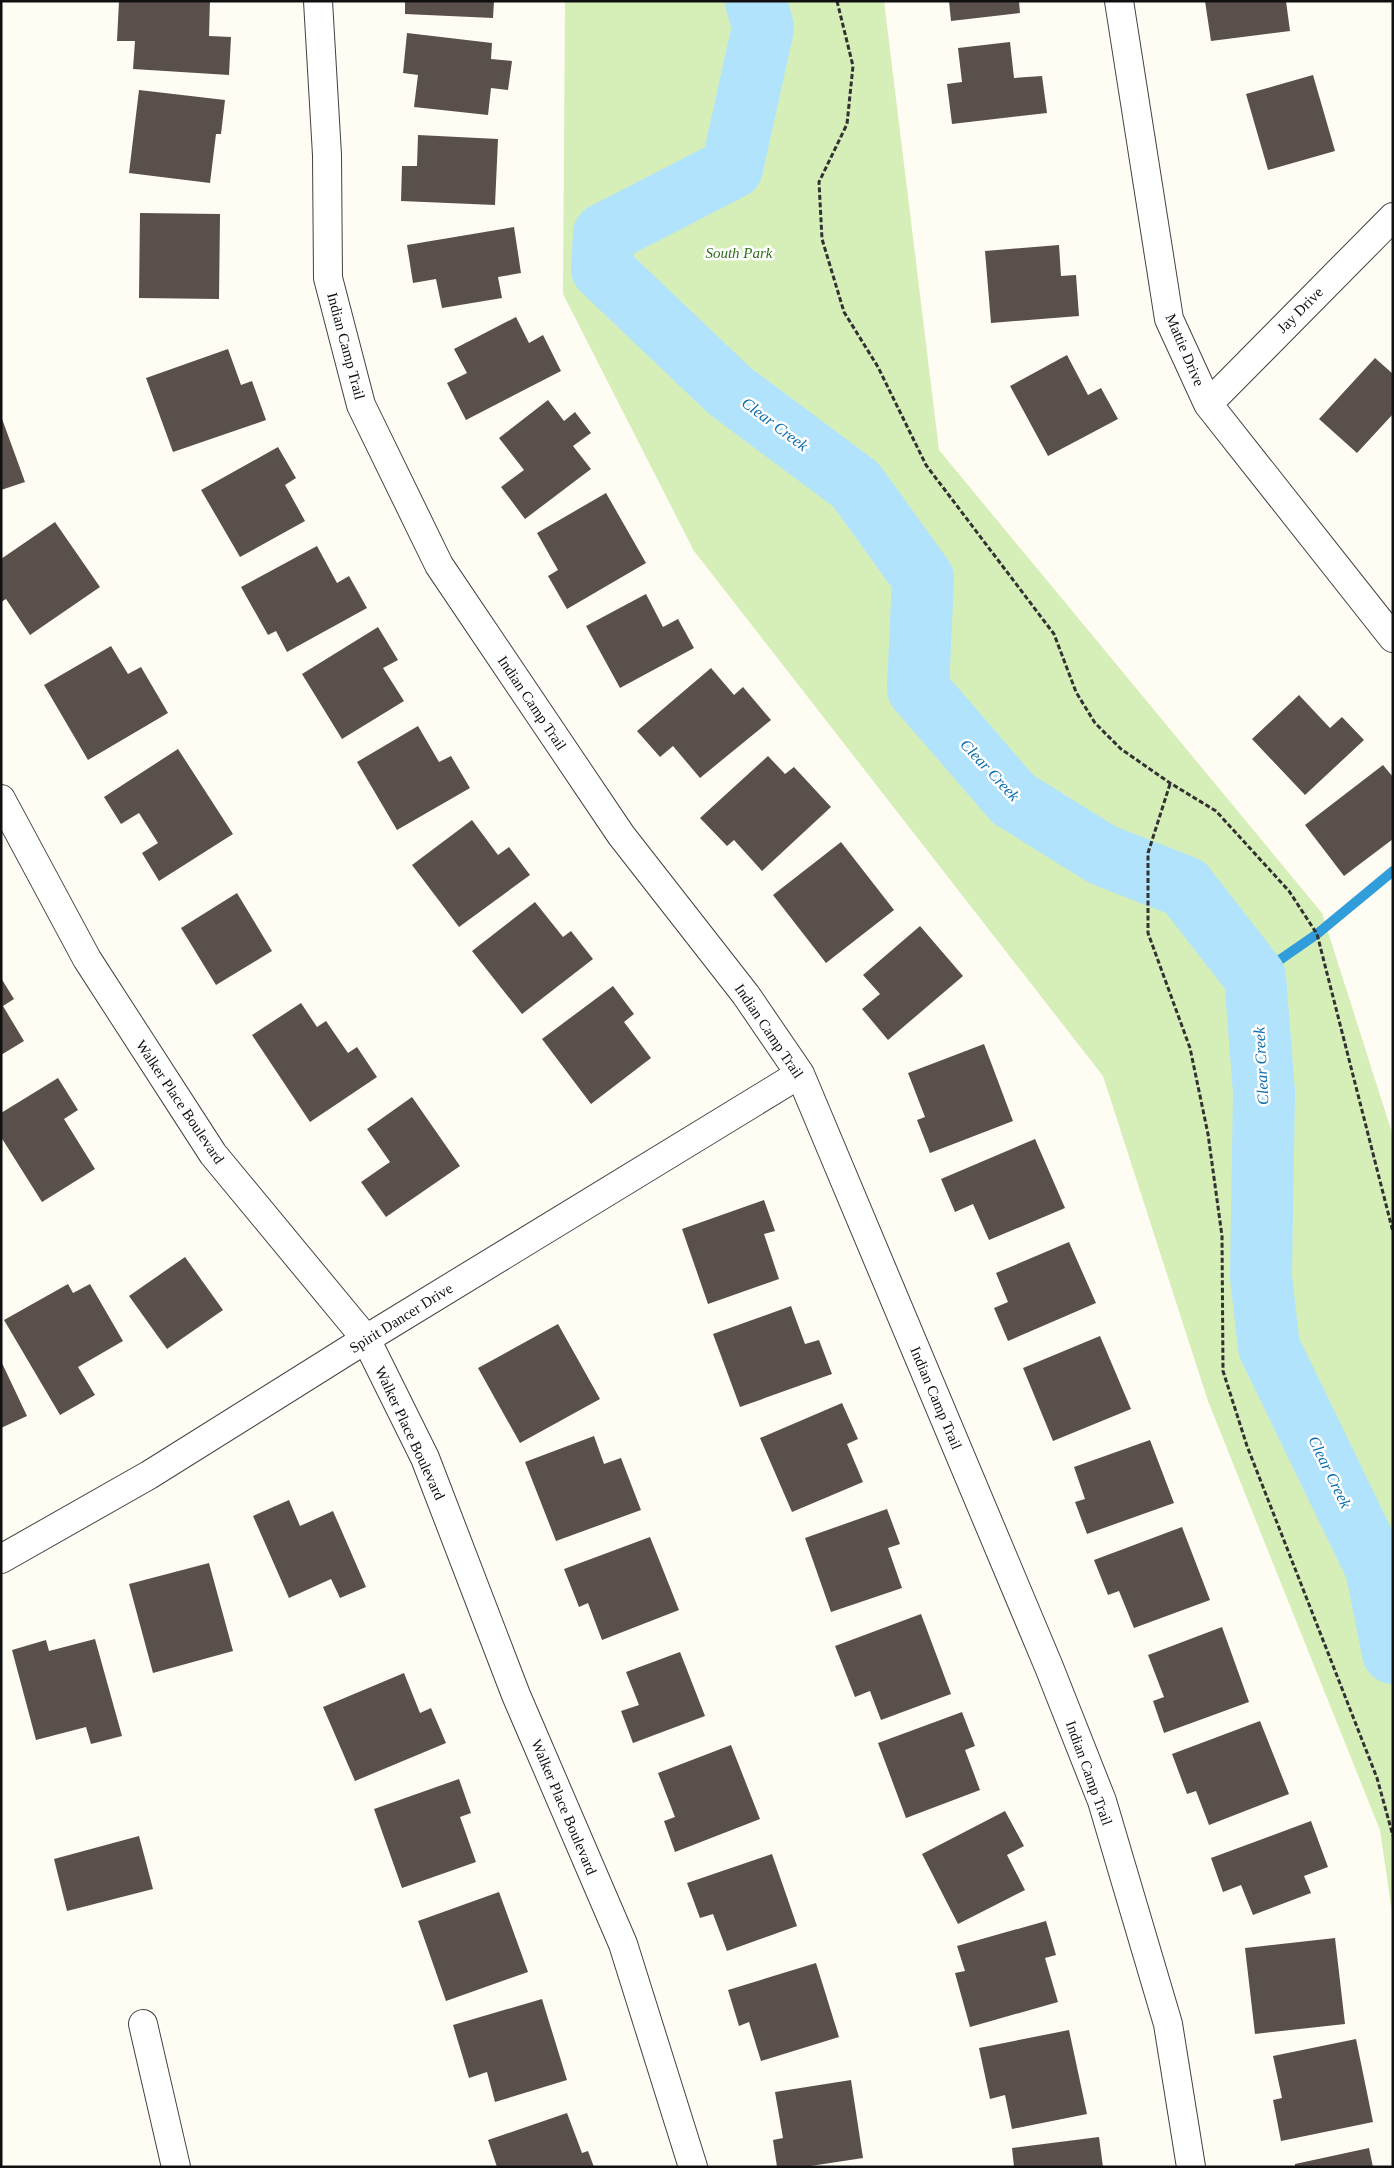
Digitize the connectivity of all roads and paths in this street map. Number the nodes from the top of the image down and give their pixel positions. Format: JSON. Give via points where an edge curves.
{"nodes":[{"id":1,"x":318,"y":1,"type":"edge"},
{"id":2,"x":837,"y":1,"type":"edge"},
{"id":3,"x":1119,"y":1,"type":"edge"},
{"id":4,"x":1393,"y":217,"type":"edge"},
{"id":5,"x":1208,"y":404,"type":"junction"},
{"id":6,"x":1393,"y":638,"type":"edge"},
{"id":7,"x":1170,"y":783,"type":"junction"},
{"id":8,"x":1,"y":799,"type":"edge"},
{"id":9,"x":800,"y":1074,"type":"junction"},
{"id":10,"x":1393,"y":1232,"type":"edge"},
{"id":11,"x":366,"y":1339,"type":"junction"},
{"id":12,"x":1,"y":1560,"type":"edge"},
{"id":13,"x":1393,"y":1836,"type":"edge"},
{"id":14,"x":143,"y":2024,"type":"dead end"},
{"id":15,"x":176,"y":2167,"type":"edge"},
{"id":16,"x":693,"y":2167,"type":"edge"},
{"id":17,"x":1191,"y":2167,"type":"edge"}],
"edges":[{"from":1,"to":9,"type":"street","name":"Indian Camp Trail","via":[[327,156],[328,278],[361,405],[439,565],[621,835],[746,995]]},
{"from":2,"to":7,"type":"path","via":[[853,66],[847,124],[819,182],[822,240],[844,312],[878,368],[926,465],[1054,634],[1076,692],[1094,723],[1121,749]]},
{"from":3,"to":5,"type":"street","name":"Mattie Drive","via":[[1169,319]]},
{"from":4,"to":5,"type":"street","name":"Jay Drive"},
{"from":5,"to":6,"type":"street","name":"Mattie Drive"},
{"from":7,"to":10,"type":"path","via":[[1216,811],[1289,891],[1317,934]]},
{"from":7,"to":13,"type":"path","via":[[1148,853],[1148,933],[1190,1048],[1208,1134],[1222,1236],[1223,1371],[1247,1446],[1377,1778]]},
{"from":8,"to":11,"type":"street","name":"Walker Place Boulevard","via":[[87,959],[212,1154]]},
{"from":9,"to":11,"type":"street","name":"Spirit Dancer Drive"},
{"from":9,"to":17,"type":"street","name":"Indian Camp Trail","via":[[1102,1801],[1168,2024]]},
{"from":11,"to":12,"type":"street","name":"Spirit Dancer Drive","via":[[149,1475]]},
{"from":11,"to":16,"type":"street","name":"Walker Place Boulevard","via":[[425,1458],[516,1695],[623,1944]]},
{"from":14,"to":15,"type":"street"}]}
